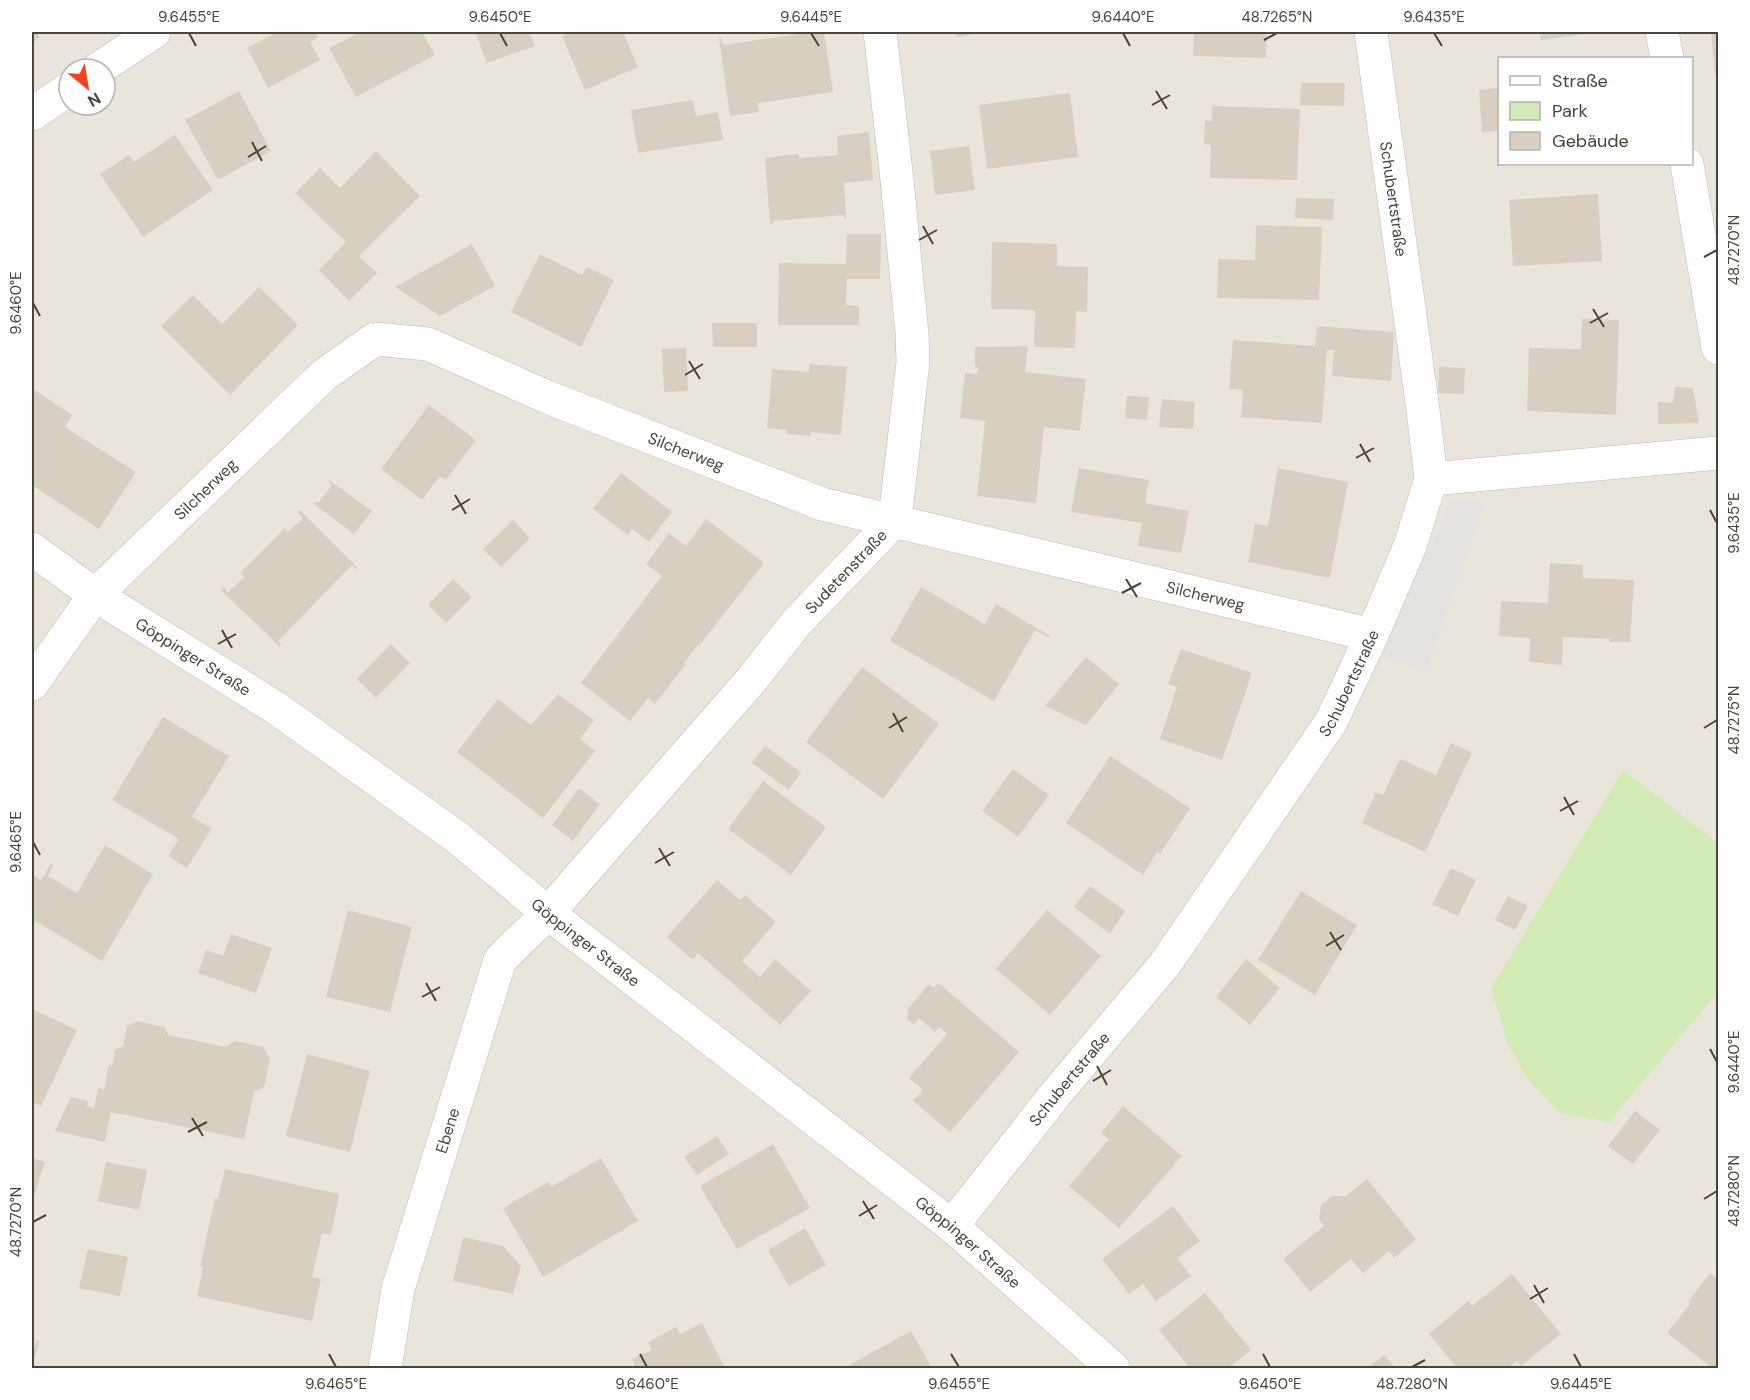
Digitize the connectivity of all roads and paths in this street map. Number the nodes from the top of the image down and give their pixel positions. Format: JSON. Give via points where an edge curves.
{"nodes":[{"id":1,"x":154,"y":32,"type":"edge"},
{"id":2,"x":880,"y":32,"type":"edge"},
{"id":3,"x":1371,"y":32,"type":"edge"},
{"id":4,"x":1662,"y":32,"type":"edge"},
{"id":5,"x":116,"y":57,"type":"edge"},
{"id":6,"x":1667,"y":57,"type":"edge"},
{"id":7,"x":57,"y":97,"type":"edge"},
{"id":8,"x":32,"y":114,"type":"edge"},
{"id":9,"x":1687,"y":165,"type":"edge"},
{"id":10,"x":1719,"y":348,"type":"edge"},
{"id":11,"x":1719,"y":453,"type":"edge"},
{"id":12,"x":1431,"y":479,"type":"junction"},
{"id":13,"x":895,"y":520,"type":"junction"},
{"id":14,"x":32,"y":549,"type":"edge"},
{"id":15,"x":95,"y":595,"type":"junction"},
{"id":16,"x":1372,"y":635,"type":"junction"},
{"id":17,"x":32,"y":684,"type":"edge"},
{"id":18,"x":548,"y":913,"type":"junction"},
{"id":19,"x":952,"y":1226,"type":"junction"},
{"id":20,"x":385,"y":1368,"type":"edge"},
{"id":21,"x":1113,"y":1368,"type":"edge"}],
"edges":[{"from":1,"to":5,"type":"street"},
{"from":2,"to":13,"type":"street","name":"Sudetenstraße","via":[[913,362]]},
{"from":3,"to":12,"type":"street","name":"Schubertstraße"},
{"from":4,"to":6,"type":"street"},
{"from":7,"to":8,"type":"street"},
{"from":9,"to":10,"type":"street"},
{"from":11,"to":12,"type":"street"},
{"from":12,"to":16,"type":"street","name":"Schubertstraße","via":[[1410,546]]},
{"from":13,"to":15,"type":"street","name":"Silcherweg","via":[[822,504],[547,398],[428,344],[375,339],[324,375]]},
{"from":13,"to":16,"type":"street","name":"Silcherweg"},
{"from":13,"to":18,"type":"street","name":"Sudetenstraße","via":[[797,622]]},
{"from":14,"to":15,"type":"street","name":"Göppinger Straße"},
{"from":15,"to":17,"type":"street","name":"Silcherweg"},
{"from":15,"to":18,"type":"street","name":"Göppinger Straße","via":[[276,708],[458,838]]},
{"from":16,"to":19,"type":"street","name":"Schubertstraße","via":[[1331,722],[1165,964]]},
{"from":18,"to":19,"type":"street","name":"Göppinger Straße"},
{"from":18,"to":20,"type":"street","name":"Ebene","via":[[500,960],[401,1279]]},
{"from":19,"to":21,"type":"street","name":"Göppinger Straße"}]}
